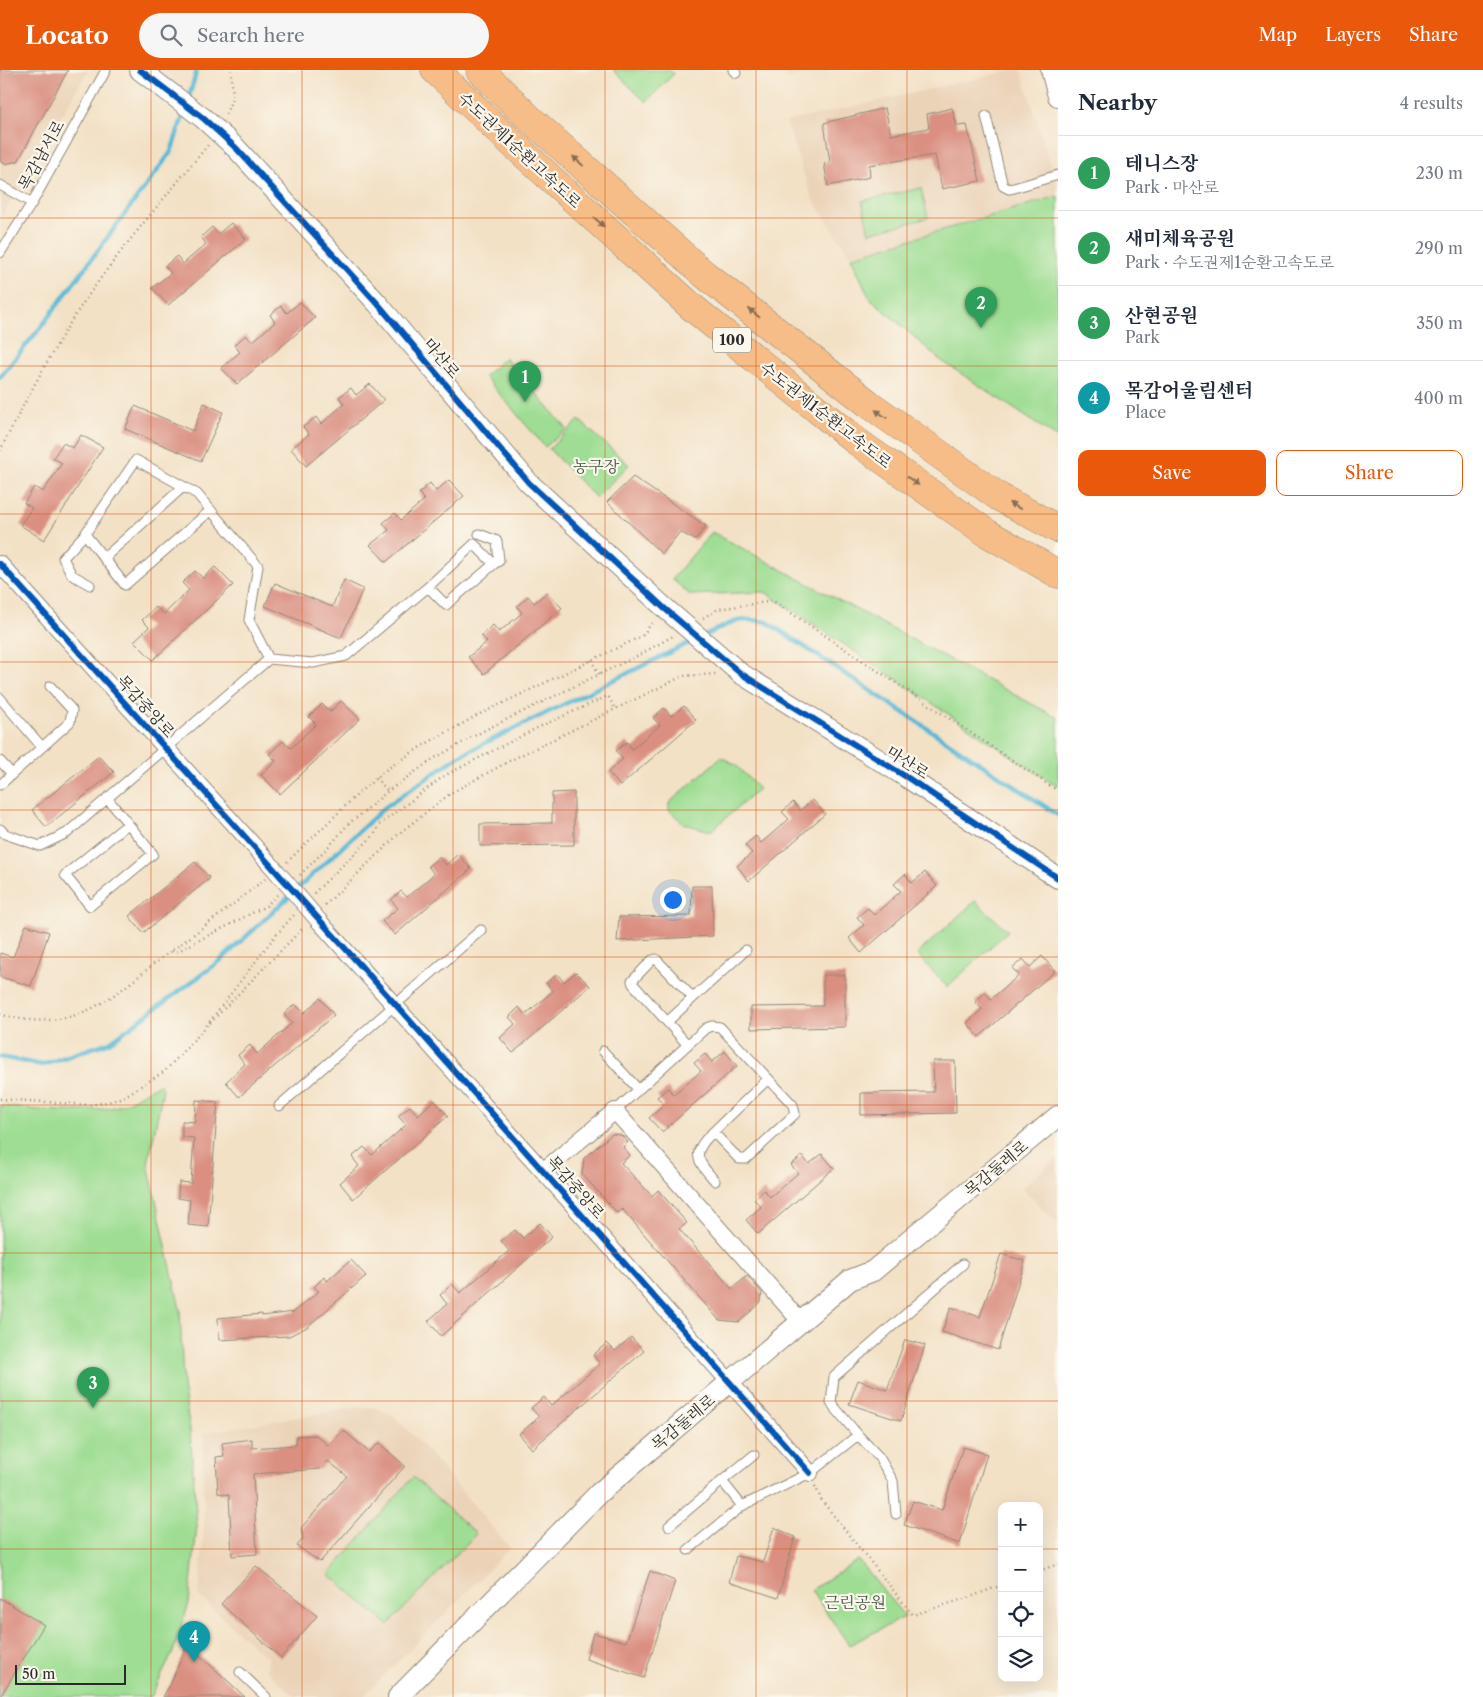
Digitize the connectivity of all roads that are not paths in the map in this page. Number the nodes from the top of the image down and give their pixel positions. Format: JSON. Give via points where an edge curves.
{"nodes":[{"id":1,"x":106,"y":70,"type":"edge"},
{"id":2,"x":435,"y":70,"type":"edge"},
{"id":3,"x":480,"y":70,"type":"edge"},
{"id":4,"x":1051,"y":70,"type":"edge"},
{"id":5,"x":145,"y":73,"type":"edge"},
{"id":6,"x":1058,"y":96,"type":"edge"},
{"id":7,"x":986,"y":116,"type":"dead end"},
{"id":8,"x":1058,"y":175,"type":"edge"},
{"id":9,"x":0,"y":185,"type":"edge"},
{"id":10,"x":32,"y":203,"type":"junction"},
{"id":11,"x":0,"y":254,"type":"edge"},
{"id":12,"x":183,"y":486,"type":"junction"},
{"id":13,"x":211,"y":510,"type":"junction"},
{"id":14,"x":1058,"y":529,"type":"edge"},
{"id":15,"x":85,"y":534,"type":"junction"},
{"id":16,"x":478,"y":534,"type":"dead end"},
{"id":17,"x":104,"y":558,"type":"junction"},
{"id":18,"x":0,"y":564,"type":"edge"},
{"id":19,"x":494,"y":564,"type":"junction"},
{"id":20,"x":1058,"y":574,"type":"edge"},
{"id":21,"x":90,"y":585,"type":"dead end"},
{"id":22,"x":428,"y":586,"type":"junction"},
{"id":23,"x":268,"y":659,"type":"junction"},
{"id":24,"x":50,"y":686,"type":"dead end"},
{"id":25,"x":0,"y":698,"type":"edge"},
{"id":26,"x":42,"y":747,"type":"junction"},
{"id":27,"x":165,"y":748,"type":"junction"},
{"id":28,"x":0,"y":761,"type":"edge"},
{"id":29,"x":12,"y":774,"type":"junction"},
{"id":30,"x":0,"y":785,"type":"edge"},
{"id":31,"x":107,"y":798,"type":"junction"},
{"id":32,"x":128,"y":824,"type":"junction"},
{"id":33,"x":0,"y":829,"type":"edge"},
{"id":34,"x":1058,"y":878,"type":"edge"},
{"id":35,"x":481,"y":930,"type":"dead end"},
{"id":36,"x":746,"y":950,"type":"dead end"},
{"id":37,"x":693,"y":998,"type":"junction"},
{"id":38,"x":396,"y":1005,"type":"junction"},
{"id":39,"x":667,"y":1022,"type":"junction"},
{"id":40,"x":687,"y":1044,"type":"junction"},
{"id":41,"x":604,"y":1051,"type":"dead end"},
{"id":42,"x":768,"y":1079,"type":"junction"},
{"id":43,"x":638,"y":1089,"type":"junction"},
{"id":44,"x":278,"y":1106,"type":"dead end"},
{"id":45,"x":615,"y":1111,"type":"junction"},
{"id":46,"x":1058,"y":1116,"type":"edge"},
{"id":47,"x":713,"y":1132,"type":"junction"},
{"id":48,"x":543,"y":1171,"type":"junction"},
{"id":49,"x":715,"y":1181,"type":"dead end"},
{"id":50,"x":963,"y":1264,"type":"dead end"},
{"id":51,"x":800,"y":1321,"type":"junction"},
{"id":52,"x":730,"y":1382,"type":"junction"},
{"id":53,"x":858,"y":1435,"type":"junction"},
{"id":54,"x":754,"y":1454,"type":"dead end"},
{"id":55,"x":810,"y":1473,"type":"junction"},
{"id":56,"x":722,"y":1481,"type":"junction"},
{"id":57,"x":742,"y":1506,"type":"junction"},
{"id":58,"x":896,"y":1514,"type":"dead end"},
{"id":59,"x":669,"y":1526,"type":"dead end"},
{"id":60,"x":688,"y":1550,"type":"dead end"},
{"id":61,"x":240,"y":1672,"type":"dead end"},
{"id":62,"x":266,"y":1697,"type":"edge"},
{"id":63,"x":398,"y":1697,"type":"edge"}],
"edges":[{"from":1,"to":10,"type":"lane","name":"목감남서로"},
{"from":2,"to":20,"type":"highway","name":"수도권제1순환고속도로","number":"100","one_way":true,"via":[[692,308],[856,441],[986,533]]},
{"from":14,"to":3,"type":"highway","name":"수도권제1순환고속도로","number":"100","one_way":true,"via":[[999,497],[868,404],[704,274]]},
{"from":4,"to":6,"type":"street"},
{"from":5,"to":34,"type":"street","name":"마산로","bridge":true,"via":[[236,148],[378,304],[529,483],[665,608],[740,673],[908,778]]},
{"from":7,"to":8,"type":"lane","via":[[1004,186],[1014,188]]},
{"from":9,"to":10,"type":"lane"},
{"from":10,"to":11,"type":"lane","name":"목감남서로"},
{"from":12,"to":13,"type":"lane","via":[[197,494]]},
{"from":12,"to":15,"type":"lane","via":[[136,460]]},
{"from":12,"to":17,"type":"lane"},
{"from":13,"to":17,"type":"lane","via":[[125,585]]},
{"from":13,"to":23,"type":"lane","via":[[258,566],[249,620]]},
{"from":15,"to":17,"type":"lane"},
{"from":15,"to":21,"type":"lane","via":[[63,558],[72,575]]},
{"from":16,"to":19,"type":"lane","via":[[497,541],[499,561]]},
{"from":18,"to":27,"type":"street","name":"목감중앙로"},
{"from":19,"to":22,"type":"lane","via":[[446,605]]},
{"from":19,"to":22,"type":"lane","via":[[474,544]]},
{"from":22,"to":23,"type":"lane","via":[[346,656],[314,663]]},
{"from":23,"to":27,"type":"lane"},
{"from":24,"to":26,"type":"lane","via":[[72,710],[70,722]]},
{"from":25,"to":26,"type":"lane"},
{"from":26,"to":29,"type":"lane"},
{"from":27,"to":31,"type":"lane"},
{"from":27,"to":38,"type":"street","name":"목감중앙로","bridge":true},
{"from":28,"to":29,"type":"lane"},
{"from":29,"to":30,"type":"lane"},
{"from":31,"to":32,"type":"lane"},
{"from":31,"to":33,"type":"lane","via":[[67,833],[40,846],[5,834]]},
{"from":32,"to":32,"type":"lane","via":[[153,854],[90,906],[65,875]]},
{"from":35,"to":38,"type":"lane"},
{"from":36,"to":37,"type":"lane"},
{"from":37,"to":39,"type":"lane"},
{"from":37,"to":39,"type":"lane","via":[[656,959],[633,978],[633,984]]},
{"from":38,"to":44,"type":"lane"},
{"from":38,"to":48,"type":"street","name":"목감중앙로"},
{"from":39,"to":40,"type":"lane"},
{"from":40,"to":42,"type":"lane","via":[[706,1028],[720,1027]]},
{"from":40,"to":43,"type":"lane"},
{"from":41,"to":43,"type":"lane"},
{"from":42,"to":47,"type":"lane"},
{"from":42,"to":47,"type":"lane","via":[[792,1105],[795,1114],[746,1159],[739,1159]]},
{"from":43,"to":45,"type":"lane"},
{"from":45,"to":48,"type":"street","name":"목감중앙로"},
{"from":45,"to":51,"type":"street"},
{"from":46,"to":51,"type":"street","name":"목감둘레로","via":[[873,1270],[850,1280]]},
{"from":47,"to":49,"type":"lane","via":[[701,1143],[698,1154],[701,1165]]},
{"from":48,"to":52,"type":"street","name":"목감중앙로"},
{"from":50,"to":53,"type":"lane","via":[[834,1377],[831,1403]]},
{"from":51,"to":52,"type":"street","name":"목감둘레로"},
{"from":52,"to":55,"type":"street","name":"목감중앙로"},
{"from":52,"to":63,"type":"street","name":"목감둘레로","via":[[599,1493]]},
{"from":53,"to":55,"type":"lane"},
{"from":53,"to":58,"type":"lane","via":[[879,1457],[893,1481]]},
{"from":54,"to":56,"type":"lane"},
{"from":55,"to":57,"type":"lane"},
{"from":56,"to":57,"type":"lane"},
{"from":56,"to":59,"type":"lane"},
{"from":57,"to":60,"type":"lane"},
{"from":61,"to":62,"type":"lane"}]}
